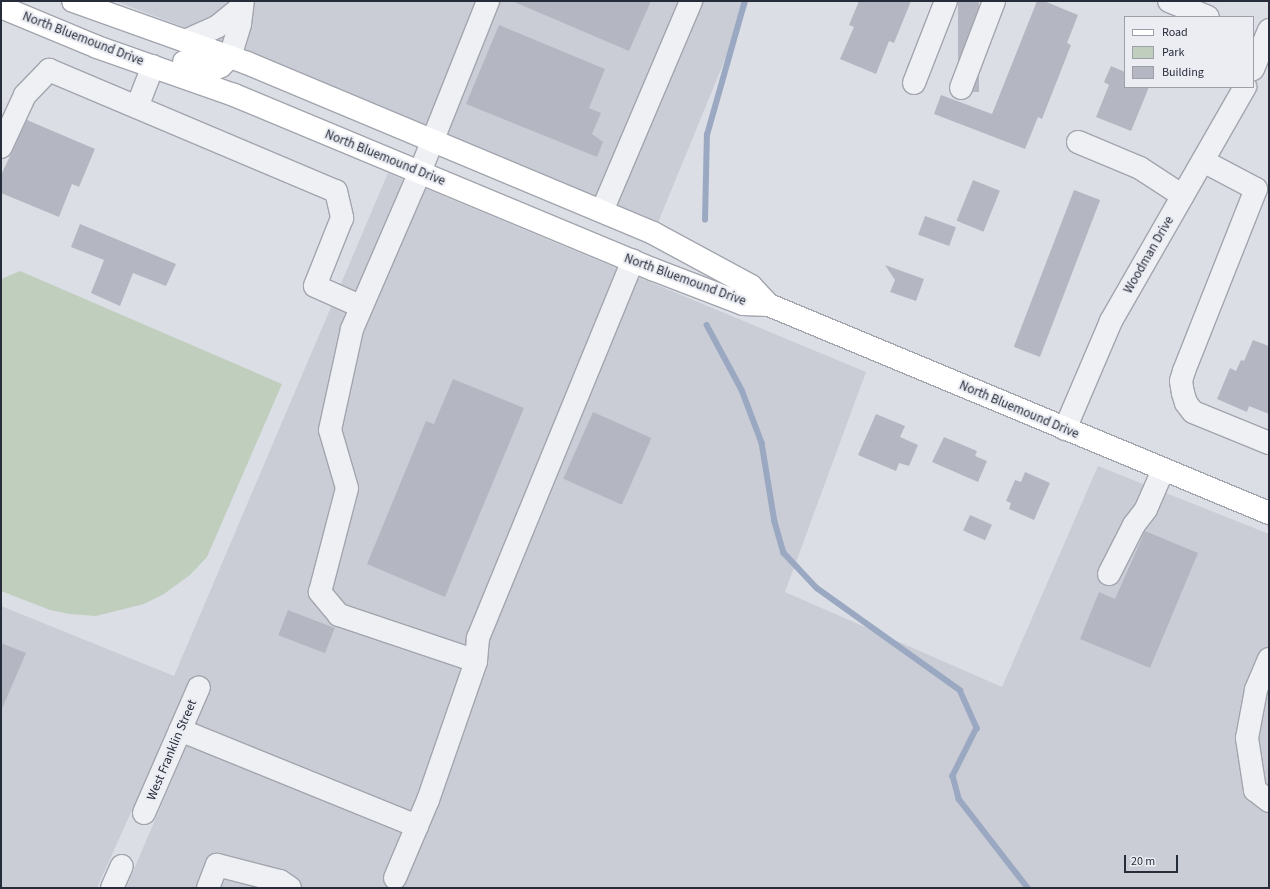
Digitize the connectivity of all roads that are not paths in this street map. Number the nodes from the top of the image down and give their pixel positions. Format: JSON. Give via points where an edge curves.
{"nodes":[{"id":1,"x":73,"y":1,"type":"edge"},
{"id":2,"x":488,"y":1,"type":"edge"},
{"id":3,"x":691,"y":1,"type":"edge"},
{"id":4,"x":946,"y":1,"type":"edge"},
{"id":5,"x":994,"y":1,"type":"edge"},
{"id":6,"x":1169,"y":1,"type":"edge"},
{"id":7,"x":242,"y":4,"type":"edge"},
{"id":8,"x":1,"y":7,"type":"edge"},
{"id":9,"x":1209,"y":11,"type":"edge"},
{"id":10,"x":1262,"y":35,"type":"edge"},
{"id":11,"x":185,"y":41,"type":"junction"},
{"id":12,"x":114,"y":52,"type":"junction"},
{"id":13,"x":230,"y":57,"type":"junction"},
{"id":14,"x":1254,"y":64,"type":"edge"},
{"id":15,"x":153,"y":66,"type":"junction"},
{"id":16,"x":914,"y":82,"type":"dead end"},
{"id":17,"x":961,"y":88,"type":"dead end"},
{"id":18,"x":1244,"y":88,"type":"edge"},
{"id":19,"x":138,"y":107,"type":"junction"},
{"id":20,"x":431,"y":139,"type":"junction"},
{"id":21,"x":1078,"y":142,"type":"dead end"},
{"id":22,"x":1,"y":148,"type":"edge"},
{"id":23,"x":1203,"y":161,"type":"junction"},
{"id":24,"x":420,"y":172,"type":"junction"},
{"id":25,"x":1183,"y":196,"type":"junction"},
{"id":26,"x":602,"y":211,"type":"junction"},
{"id":27,"x":633,"y":261,"type":"junction"},
{"id":28,"x":769,"y":305,"type":"junction"},
{"id":29,"x":362,"y":307,"type":"junction"},
{"id":30,"x":1065,"y":429,"type":"junction"},
{"id":31,"x":1269,"y":443,"type":"edge"},
{"id":32,"x":1163,"y":470,"type":"junction"},
{"id":33,"x":1269,"y":513,"type":"edge"},
{"id":34,"x":1109,"y":574,"type":"dead end"},
{"id":35,"x":1269,"y":659,"type":"edge"},
{"id":36,"x":476,"y":661,"type":"junction"},
{"id":37,"x":199,"y":687,"type":"dead end"},
{"id":38,"x":180,"y":730,"type":"junction"},
{"id":39,"x":1269,"y":801,"type":"edge"},
{"id":40,"x":144,"y":813,"type":"dead end"},
{"id":41,"x":417,"y":826,"type":"junction"},
{"id":42,"x":122,"y":866,"type":"dead end"},
{"id":43,"x":395,"y":878,"type":"dead end"},
{"id":44,"x":112,"y":888,"type":"edge"},
{"id":45,"x":208,"y":888,"type":"edge"},
{"id":46,"x":290,"y":888,"type":"edge"}],
"edges":[{"from":1,"to":11,"type":"main road","name":"North Bluemound Drive"},
{"from":2,"to":20,"type":"street"},
{"from":3,"to":26,"type":"street"},
{"from":4,"to":16,"type":"street"},
{"from":5,"to":17,"type":"street"},
{"from":6,"to":9,"type":"street"},
{"from":7,"to":11,"type":"street","via":[[218,26]]},
{"from":7,"to":13,"type":"street","via":[[240,24]]},
{"from":8,"to":12,"type":"main road","name":"North Bluemound Drive"},
{"from":10,"to":14,"type":"street"},
{"from":11,"to":13,"type":"main road","name":"North Bluemound Drive"},
{"from":12,"to":13,"type":"main road","via":[[145,48],[210,71],[221,66]]},
{"from":12,"to":15,"type":"main road","name":"North Bluemound Drive"},
{"from":13,"to":20,"type":"main road","name":"North Bluemound Drive"},
{"from":15,"to":19,"type":"street"},
{"from":15,"to":24,"type":"main road","name":"North Bluemound Drive","via":[[234,95]]},
{"from":18,"to":23,"type":"street","name":"Woodman Drive"},
{"from":19,"to":22,"type":"street","via":[[48,70],[25,95]]},
{"from":19,"to":29,"type":"street","via":[[336,191],[342,218],[316,286]]},
{"from":20,"to":24,"type":"street"},
{"from":20,"to":26,"type":"main road","name":"North Bluemound Drive"},
{"from":21,"to":25,"type":"street","via":[[1140,168]]},
{"from":23,"to":25,"type":"street","name":"Woodman Drive"},
{"from":23,"to":31,"type":"street","via":[[1256,189],[1184,371],[1181,381],[1183,393],[1186,403],[1193,412]]},
{"from":24,"to":27,"type":"main road","name":"North Bluemound Drive"},
{"from":24,"to":29,"type":"street"},
{"from":25,"to":30,"type":"street","name":"Woodman Drive","via":[[1111,321]]},
{"from":26,"to":28,"type":"main road","name":"North Bluemound Drive","via":[[653,233],[751,286]]},
{"from":27,"to":28,"type":"main road","name":"North Bluemound Drive","via":[[743,304]]},
{"from":27,"to":36,"type":"street","via":[[485,620],[478,638]]},
{"from":28,"to":30,"type":"main road","name":"North Bluemound Drive"},
{"from":29,"to":36,"type":"street","via":[[352,329],[330,430],[347,488],[320,592],[339,616]]},
{"from":30,"to":32,"type":"main road","name":"North Bluemound Drive"},
{"from":32,"to":33,"type":"main road","name":"North Bluemound Drive"},
{"from":32,"to":34,"type":"street","via":[[1146,509],[1134,525]]},
{"from":35,"to":39,"type":"street","via":[[1256,690],[1247,738],[1255,790]]},
{"from":36,"to":41,"type":"street"},
{"from":37,"to":38,"type":"street","name":"West Franklin Street"},
{"from":38,"to":40,"type":"street","name":"West Franklin Street"},
{"from":38,"to":41,"type":"street"},
{"from":41,"to":43,"type":"street"},
{"from":42,"to":44,"type":"street"},
{"from":45,"to":46,"type":"street","via":[[217,865],[280,881]]}]}
